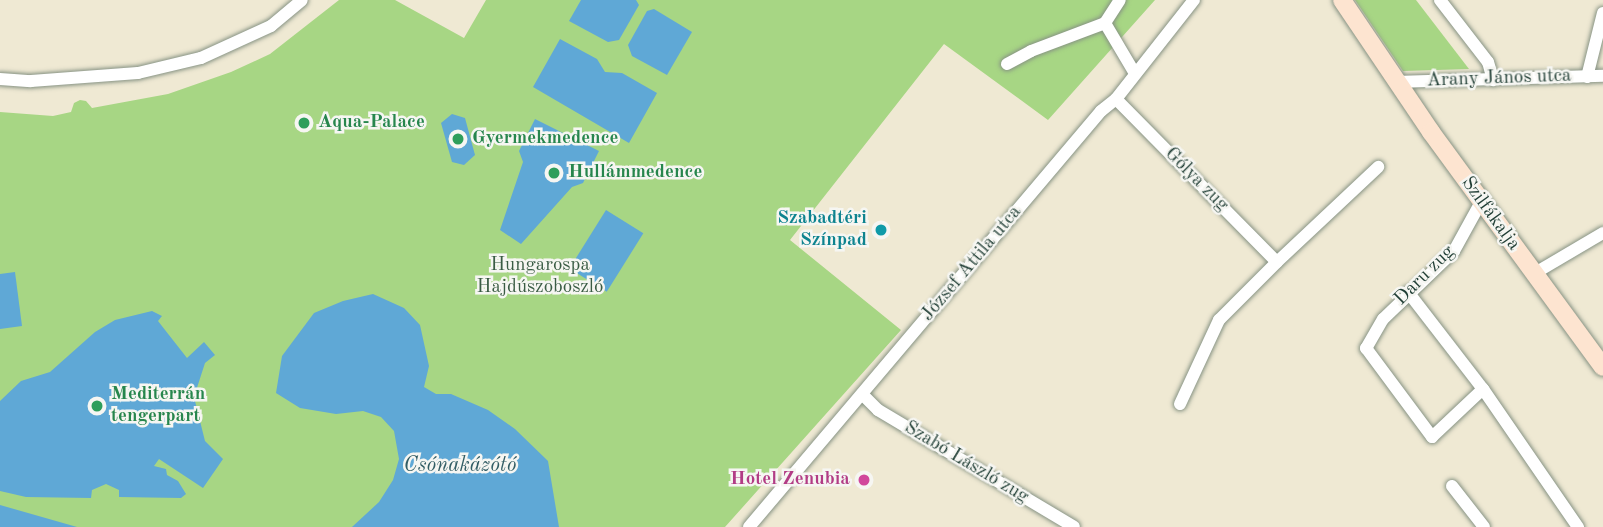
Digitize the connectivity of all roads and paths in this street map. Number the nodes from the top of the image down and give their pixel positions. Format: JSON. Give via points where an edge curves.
{"nodes":[{"id":1,"x":302,"y":0,"type":"edge"},
{"id":2,"x":1120,"y":0,"type":"edge"},
{"id":3,"x":1194,"y":0,"type":"edge"},
{"id":4,"x":1342,"y":0,"type":"edge"},
{"id":5,"x":1440,"y":0,"type":"edge"},
{"id":6,"x":1603,"y":13,"type":"edge"},
{"id":7,"x":1105,"y":23,"type":"junction"},
{"id":8,"x":1007,"y":64,"type":"dead end"},
{"id":9,"x":1134,"y":72,"type":"junction"},
{"id":10,"x":1603,"y":76,"type":"edge"},
{"id":11,"x":1587,"y":77,"type":"junction"},
{"id":12,"x":0,"y":79,"type":"edge"},
{"id":13,"x":1493,"y":80,"type":"junction"},
{"id":14,"x":1395,"y":82,"type":"junction"},
{"id":15,"x":1116,"y":99,"type":"junction"},
{"id":16,"x":1378,"y":167,"type":"dead end"},
{"id":17,"x":1481,"y":202,"type":"junction"},
{"id":18,"x":1603,"y":233,"type":"edge"},
{"id":19,"x":1277,"y":262,"type":"junction"},
{"id":20,"x":1535,"y":274,"type":"junction"},
{"id":21,"x":1408,"y":292,"type":"junction"},
{"id":22,"x":1603,"y":367,"type":"edge"},
{"id":23,"x":1483,"y":389,"type":"junction"},
{"id":24,"x":862,"y":394,"type":"junction"},
{"id":25,"x":1180,"y":404,"type":"dead end"},
{"id":26,"x":1452,"y":486,"type":"dead end"},
{"id":27,"x":749,"y":527,"type":"edge"},
{"id":28,"x":1074,"y":527,"type":"edge"},
{"id":29,"x":1484,"y":527,"type":"edge"},
{"id":30,"x":1578,"y":527,"type":"edge"}],
"edges":[{"from":1,"to":12,"type":"street","via":[[271,26],[201,58],[138,73]]},
{"from":2,"to":7,"type":"street"},
{"from":3,"to":9,"type":"street","name":"József Attila utca"},
{"from":4,"to":14,"type":"street","name":"Szilfákalja"},
{"from":5,"to":13,"type":"street","via":[[1488,62]]},
{"from":6,"to":11,"type":"street"},
{"from":7,"to":8,"type":"street"},
{"from":7,"to":9,"type":"street"},
{"from":9,"to":15,"type":"street","name":"József Attila utca"},
{"from":10,"to":11,"type":"street","name":"Arany János utca"},
{"from":11,"to":13,"type":"street","name":"Arany János utca"},
{"from":13,"to":14,"type":"street","name":"Arany János utca"},
{"from":14,"to":17,"type":"street","name":"Szilfákalja"},
{"from":15,"to":19,"type":"street","name":"Gólya zug"},
{"from":15,"to":24,"type":"street","name":"József Attila utca","via":[[1101,111]]},
{"from":16,"to":19,"type":"street"},
{"from":17,"to":20,"type":"street","name":"Szilfákalja"},
{"from":17,"to":21,"type":"street","name":"Daru zug","via":[[1454,251]]},
{"from":18,"to":20,"type":"street"},
{"from":19,"to":25,"type":"street","via":[[1219,320]]},
{"from":20,"to":22,"type":"street","name":"Szilfákalja"},
{"from":21,"to":23,"type":"street"},
{"from":21,"to":23,"type":"street","name":"Daru zug","via":[[1366,348],[1432,437]]},
{"from":23,"to":30,"type":"street"},
{"from":24,"to":27,"type":"street","name":"József Attila utca"},
{"from":24,"to":28,"type":"street","name":"Szabó László zug","via":[[878,410]]},
{"from":26,"to":29,"type":"street"}]}
